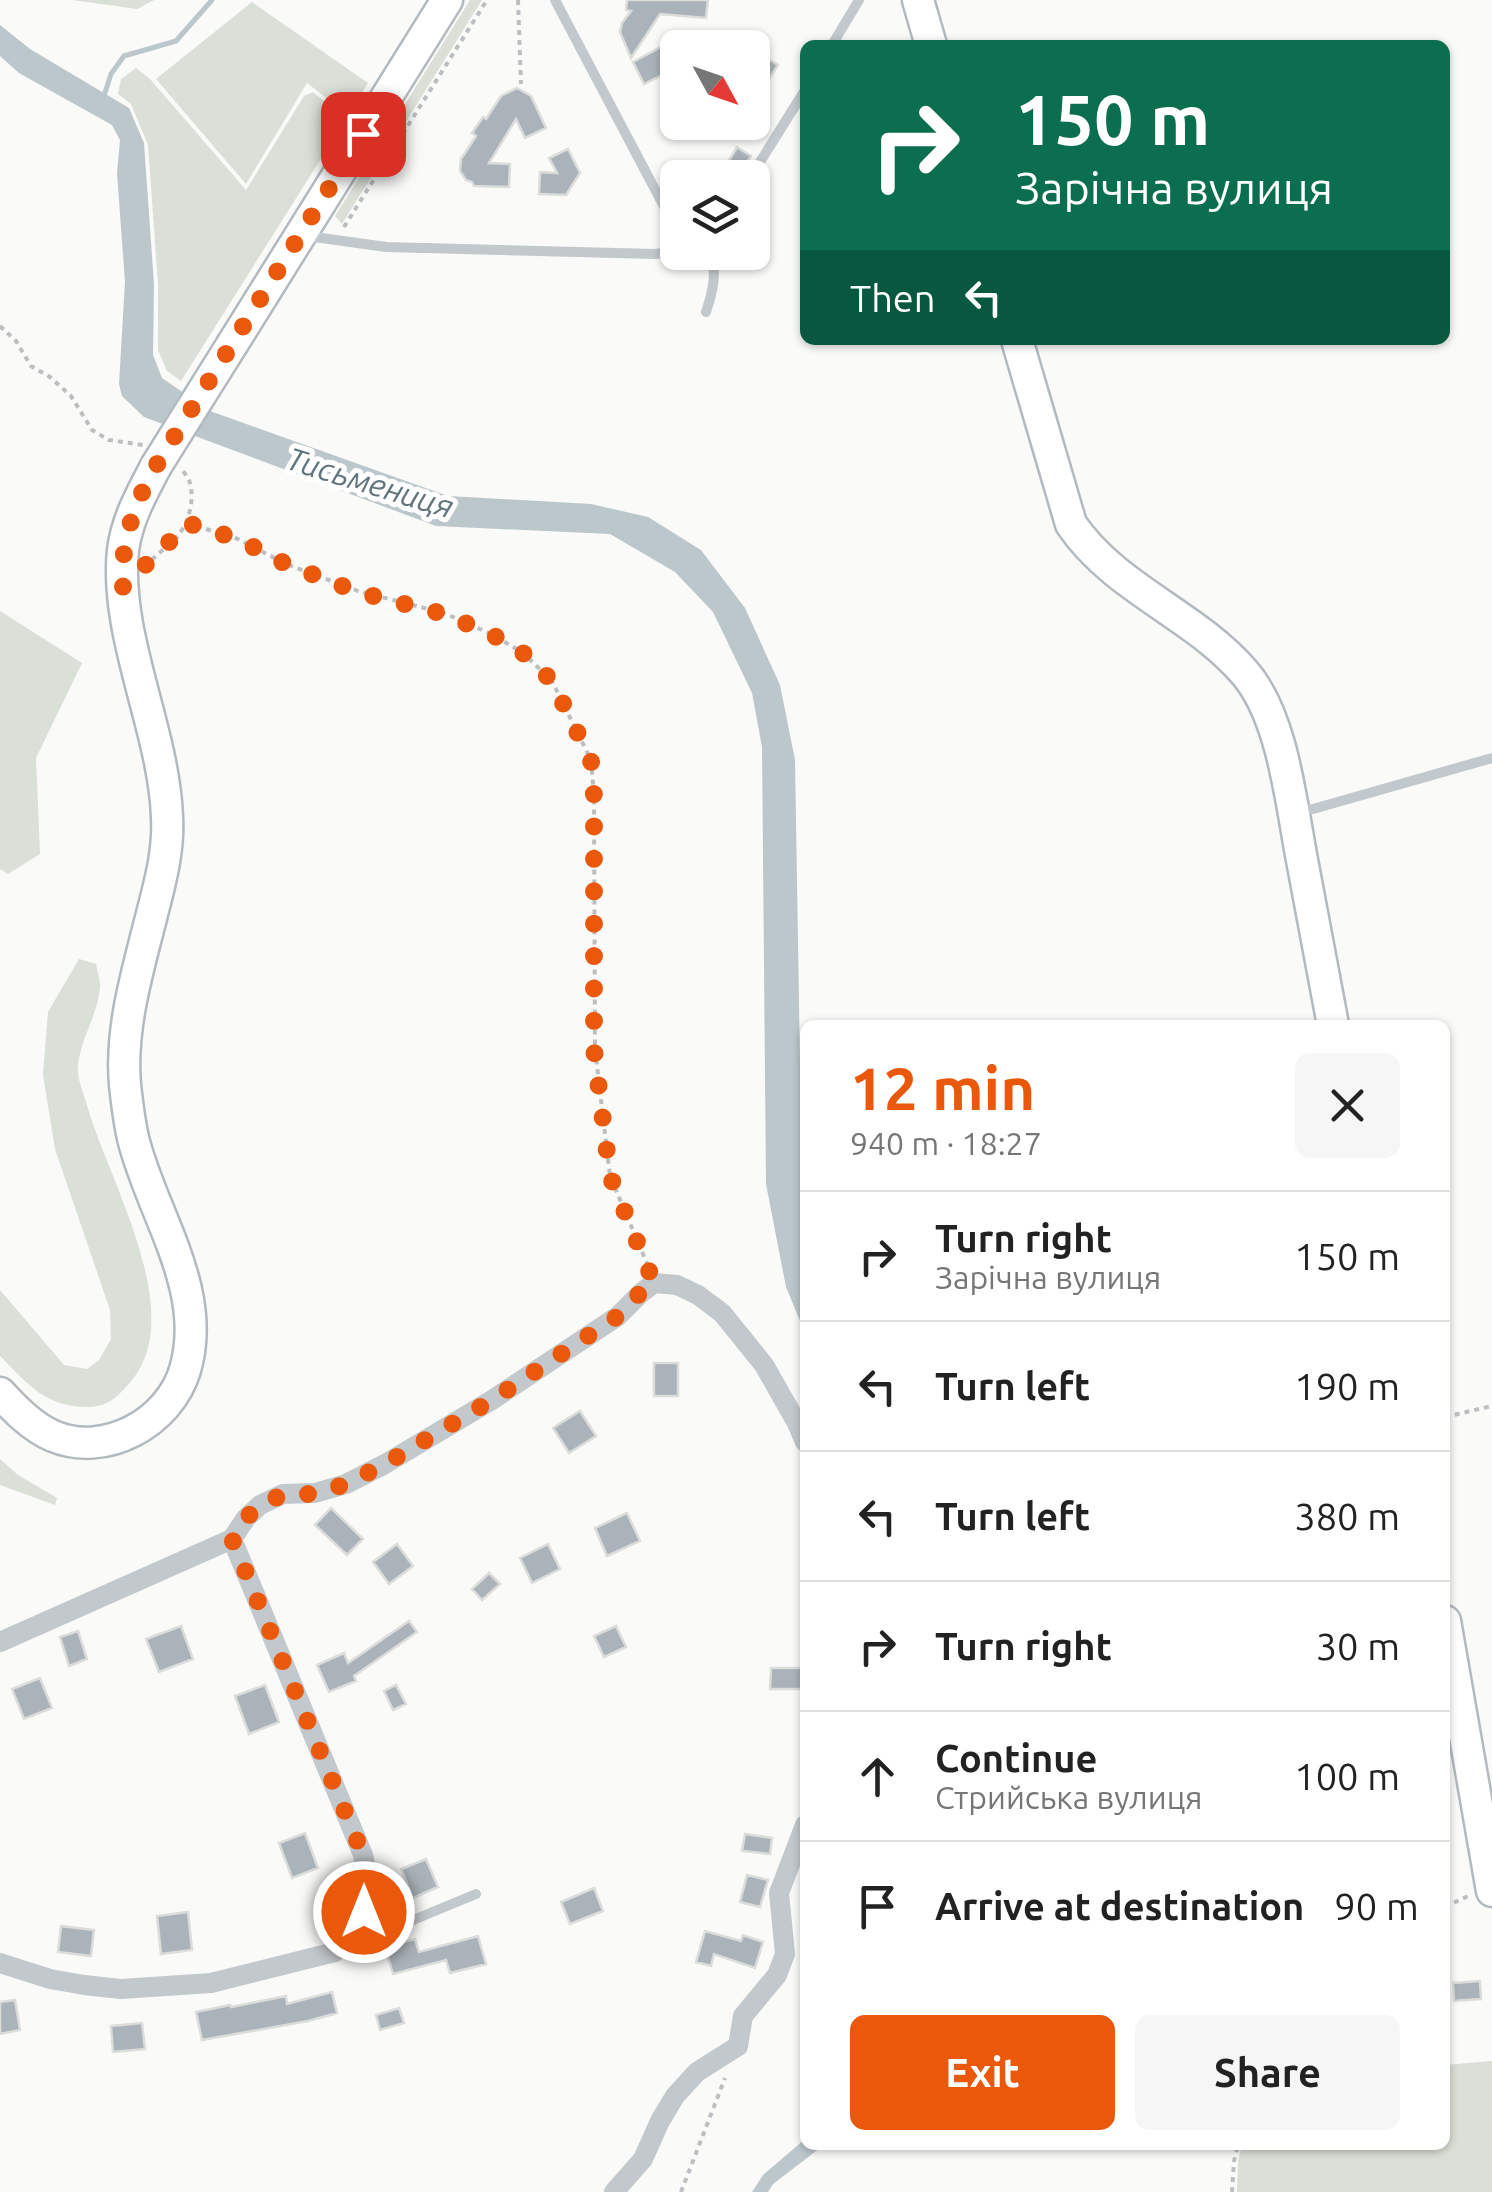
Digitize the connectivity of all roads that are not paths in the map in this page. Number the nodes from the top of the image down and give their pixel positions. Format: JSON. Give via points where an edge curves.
{"nodes":[{"id":1,"x":446,"y":0,"type":"edge"},
{"id":2,"x":555,"y":0,"type":"edge"},
{"id":3,"x":859,"y":0,"type":"edge"},
{"id":4,"x":918,"y":0,"type":"edge"},
{"id":5,"x":835,"y":40,"type":"edge"},
{"id":6,"x":930,"y":40,"type":"edge"},
{"id":7,"x":800,"y":98,"type":"edge"},
{"id":8,"x":761,"y":160,"type":"edge"},
{"id":9,"x":660,"y":199,"type":"edge"},
{"id":10,"x":301,"y":235,"type":"junction"},
{"id":11,"x":660,"y":253,"type":"edge"},
{"id":12,"x":714,"y":270,"type":"edge"},
{"id":13,"x":706,"y":312,"type":"dead end"},
{"id":14,"x":1018,"y":345,"type":"edge"},
{"id":15,"x":1492,"y":758,"type":"edge"},
{"id":16,"x":1293,"y":814,"type":"junction"},
{"id":17,"x":1332,"y":1020,"type":"edge"},
{"id":18,"x":0,"y":1393,"type":"edge"},
{"id":19,"x":800,"y":1430,"type":"edge"},
{"id":20,"x":232,"y":1539,"type":"junction"},
{"id":21,"x":0,"y":1642,"type":"edge"},
{"id":22,"x":1450,"y":1650,"type":"edge"},
{"id":23,"x":800,"y":1839,"type":"edge"},
{"id":24,"x":1492,"y":1891,"type":"edge"},
{"id":25,"x":476,"y":1894,"type":"dead end"},
{"id":26,"x":335,"y":1952,"type":"junction"},
{"id":27,"x":0,"y":1963,"type":"edge"},
{"id":28,"x":614,"y":2192,"type":"edge"}],
"edges":[{"from":1,"to":10,"type":"main road"},
{"from":2,"to":9,"type":"lane"},
{"from":3,"to":5,"type":"lane"},
{"from":4,"to":6,"type":"main road"},
{"from":7,"to":8,"type":"lane"},
{"from":10,"to":11,"type":"lane","via":[[386,247]]},
{"from":10,"to":18,"type":"main road","bridge":true,"via":[[135,506],[124,548],[127,621],[168,820],[163,872],[132,994],[125,1084],[133,1138],[185,1284],[190,1320],[184,1373],[148,1423],[110,1442],[51,1436]]},
{"from":12,"to":13,"type":"lane"},
{"from":14,"to":16,"type":"main road","via":[[1071,524],[1126,582],[1218,646],[1245,673],[1264,699]]},
{"from":15,"to":16,"type":"lane"},
{"from":16,"to":17,"type":"main road"},
{"from":19,"to":20,"type":"street","via":[[764,1365],[722,1314],[677,1285],[654,1283],[618,1316],[492,1400],[346,1484],[260,1505]]},
{"from":20,"to":21,"type":"street"},
{"from":20,"to":26,"type":"street","via":[[363,1855],[364,1912]]},
{"from":22,"to":24,"type":"main road"},
{"from":23,"to":28,"type":"street","via":[[780,1894],[785,1954],[776,1975],[743,2016],[738,2046],[697,2072],[675,2096],[642,2160]]},
{"from":25,"to":26,"type":"lane"},
{"from":26,"to":27,"type":"street","via":[[211,1984],[122,1988],[50,1979]]}]}
